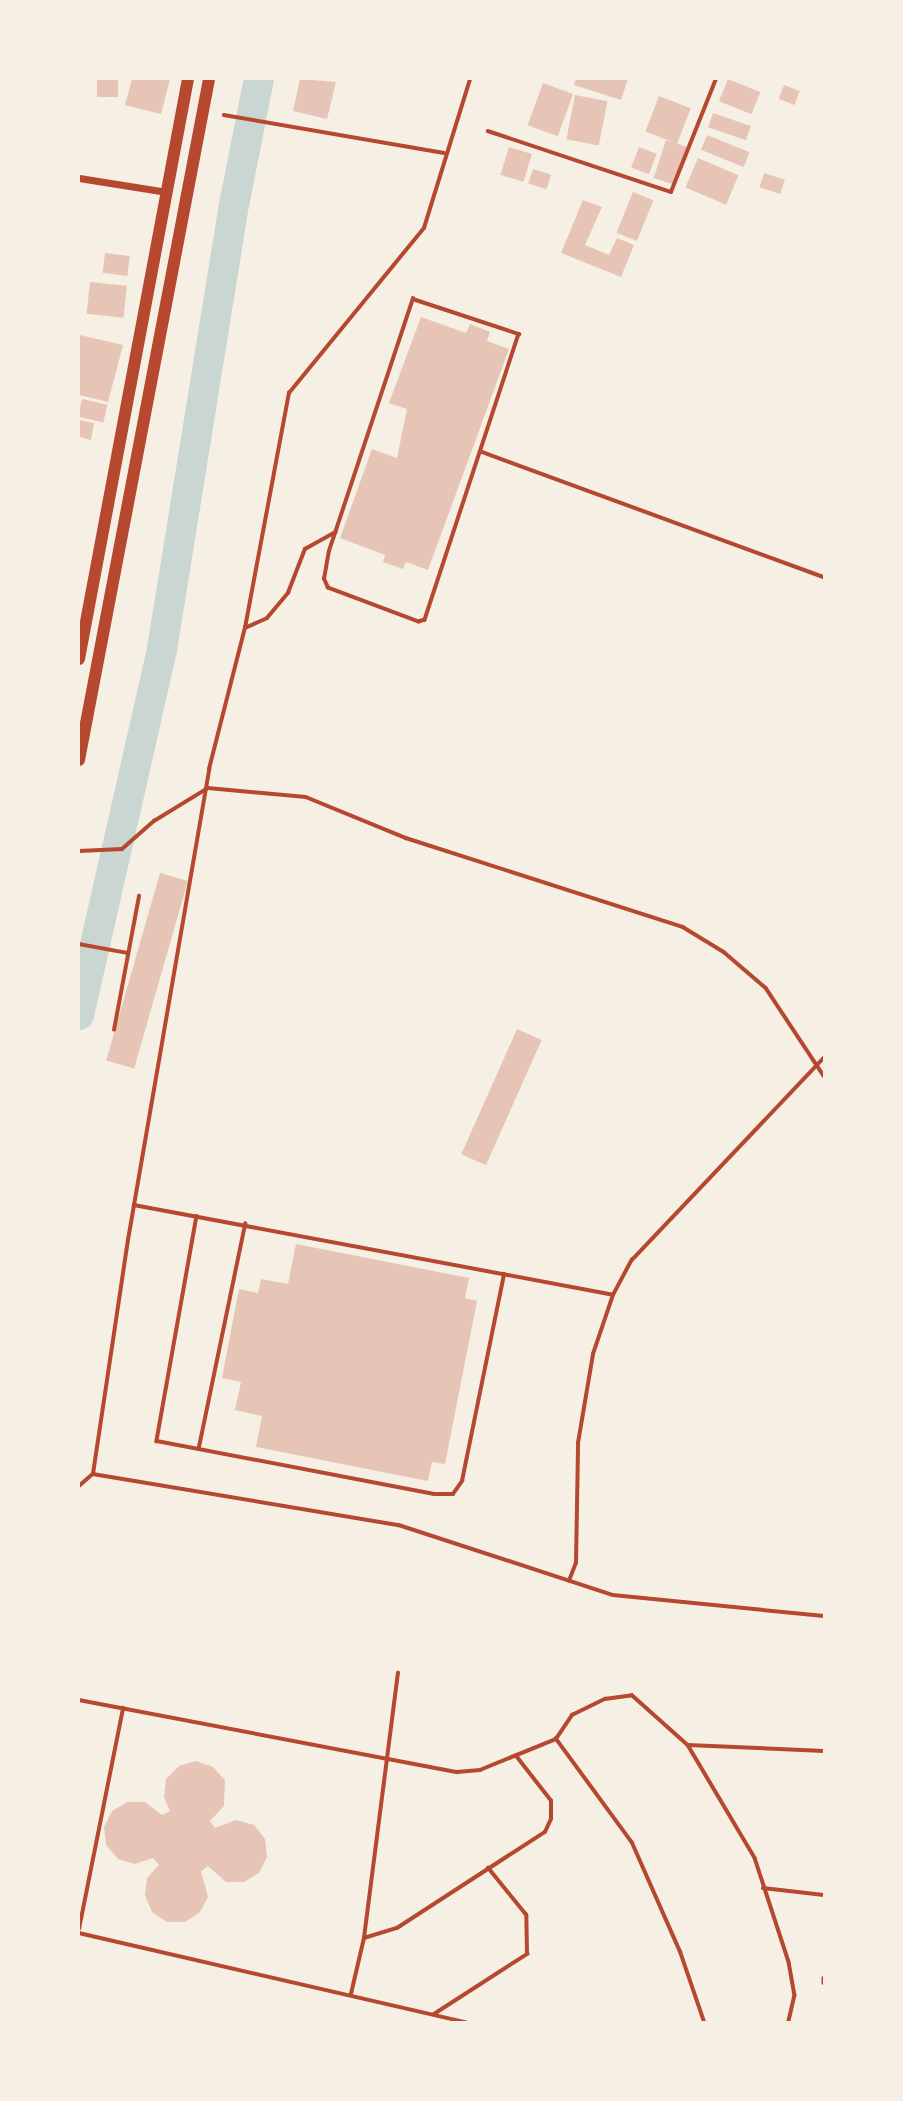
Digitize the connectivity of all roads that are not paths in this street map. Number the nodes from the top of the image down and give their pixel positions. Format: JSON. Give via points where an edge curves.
{"nodes":[{"id":1,"x":188,"y":79,"type":"edge"},
{"id":2,"x":209,"y":79,"type":"edge"},
{"id":3,"x":470,"y":79,"type":"edge"},
{"id":4,"x":716,"y":79,"type":"edge"},
{"id":5,"x":226,"y":115,"type":"dead end"},
{"id":6,"x":488,"y":131,"type":"dead end"},
{"id":7,"x":444,"y":153,"type":"junction"},
{"id":8,"x":79,"y":178,"type":"edge"},
{"id":9,"x":168,"y":192,"type":"junction"},
{"id":10,"x":482,"y":452,"type":"junction"},
{"id":11,"x":336,"y":532,"type":"junction"},
{"id":12,"x":824,"y":577,"type":"edge"},
{"id":13,"x":85,"y":599,"type":"edge"},
{"id":14,"x":245,"y":628,"type":"junction"},
{"id":15,"x":79,"y":659,"type":"edge"},
{"id":16,"x":79,"y":761,"type":"edge"},
{"id":17,"x":208,"y":788,"type":"junction"},
{"id":18,"x":79,"y":851,"type":"edge"},
{"id":19,"x":139,"y":896,"type":"dead end"},
{"id":20,"x":79,"y":943,"type":"edge"},
{"id":21,"x":128,"y":953,"type":"junction"},
{"id":22,"x":114,"y":1030,"type":"dead end"},
{"id":23,"x":824,"y":1058,"type":"edge"},
{"id":24,"x":816,"y":1065,"type":"junction"},
{"id":25,"x":824,"y":1076,"type":"edge"},
{"id":26,"x":134,"y":1205,"type":"junction"},
{"id":27,"x":197,"y":1216,"type":"junction"},
{"id":28,"x":245,"y":1224,"type":"junction"},
{"id":29,"x":504,"y":1274,"type":"junction"},
{"id":30,"x":613,"y":1295,"type":"junction"},
{"id":31,"x":199,"y":1447,"type":"junction"},
{"id":32,"x":93,"y":1474,"type":"junction"},
{"id":33,"x":79,"y":1486,"type":"edge"},
{"id":34,"x":569,"y":1581,"type":"junction"},
{"id":35,"x":824,"y":1616,"type":"edge"},
{"id":36,"x":398,"y":1673,"type":"dead end"},
{"id":37,"x":79,"y":1700,"type":"edge"},
{"id":38,"x":123,"y":1708,"type":"junction"},
{"id":39,"x":556,"y":1739,"type":"junction"},
{"id":40,"x":688,"y":1745,"type":"junction"},
{"id":41,"x":824,"y":1751,"type":"edge"},
{"id":42,"x":516,"y":1756,"type":"junction"},
{"id":43,"x":388,"y":1760,"type":"junction"},
{"id":44,"x":488,"y":1868,"type":"junction"},
{"id":45,"x":763,"y":1888,"type":"junction"},
{"id":46,"x":824,"y":1895,"type":"edge"},
{"id":47,"x":79,"y":1931,"type":"edge"},
{"id":48,"x":364,"y":1938,"type":"junction"},
{"id":49,"x":824,"y":1978,"type":"edge"},
{"id":50,"x":824,"y":1983,"type":"edge"},
{"id":51,"x":351,"y":1994,"type":"junction"},
{"id":52,"x":433,"y":2015,"type":"junction"},
{"id":53,"x":466,"y":2022,"type":"edge"},
{"id":54,"x":704,"y":2022,"type":"edge"},
{"id":55,"x":789,"y":2022,"type":"edge"}],
"edges":[{"from":1,"to":9,"type":"highway"},
{"from":2,"to":16,"type":"highway"},
{"from":3,"to":7,"type":"lane"},
{"from":4,"to":6,"type":"lane","via":[[671,192]]},
{"from":5,"to":7,"type":"lane"},
{"from":7,"to":14,"type":"lane","via":[[435,202],[418,239],[312,360],[289,393]]},
{"from":8,"to":9,"type":"street"},
{"from":9,"to":13,"type":"highway"},
{"from":10,"to":11,"type":"lane","via":[[425,620],[419,622],[325,584]]},
{"from":10,"to":11,"type":"lane","via":[[519,334],[413,299]]},
{"from":10,"to":12,"type":"lane"},
{"from":11,"to":14,"type":"lane","via":[[305,549],[288,593],[267,618]]},
{"from":13,"to":15,"type":"highway"},
{"from":14,"to":17,"type":"lane","via":[[218,722]]},
{"from":17,"to":18,"type":"lane","via":[[118,850]]},
{"from":17,"to":24,"type":"lane","via":[[306,797],[406,838],[683,927],[724,952],[765,988]]},
{"from":17,"to":26,"type":"lane"},
{"from":19,"to":21,"type":"lane"},
{"from":20,"to":21,"type":"lane"},
{"from":21,"to":22,"type":"lane"},
{"from":23,"to":24,"type":"lane"},
{"from":24,"to":25,"type":"lane"},
{"from":24,"to":30,"type":"lane","via":[[632,1260]]},
{"from":26,"to":27,"type":"lane"},
{"from":26,"to":32,"type":"lane"},
{"from":27,"to":28,"type":"lane"},
{"from":27,"to":31,"type":"lane","via":[[157,1441]]},
{"from":28,"to":29,"type":"lane"},
{"from":28,"to":31,"type":"lane"},
{"from":29,"to":30,"type":"lane"},
{"from":29,"to":31,"type":"lane","via":[[463,1480],[453,1493],[433,1493]]},
{"from":30,"to":34,"type":"lane","via":[[593,1354],[578,1443],[576,1563]]},
{"from":32,"to":33,"type":"lane"},
{"from":32,"to":34,"type":"lane","via":[[399,1525]]},
{"from":34,"to":35,"type":"lane","via":[[613,1595]]},
{"from":36,"to":43,"type":"lane"},
{"from":37,"to":38,"type":"lane"},
{"from":38,"to":43,"type":"lane"},
{"from":38,"to":47,"type":"lane"},
{"from":39,"to":40,"type":"lane","via":[[572,1715],[585,1707],[632,1695]]},
{"from":39,"to":42,"type":"lane"},
{"from":39,"to":54,"type":"lane","via":[[632,1843]]},
{"from":40,"to":41,"type":"lane"},
{"from":40,"to":45,"type":"lane","via":[[755,1858]]},
{"from":42,"to":43,"type":"lane","via":[[480,1770],[457,1772]]},
{"from":42,"to":44,"type":"lane","via":[[551,1801],[551,1819],[545,1832]]},
{"from":43,"to":48,"type":"lane"},
{"from":44,"to":48,"type":"lane","via":[[397,1928]]},
{"from":44,"to":52,"type":"lane","via":[[526,1915],[527,1954]]},
{"from":45,"to":46,"type":"lane"},
{"from":45,"to":55,"type":"lane","via":[[795,1995]]},
{"from":47,"to":51,"type":"lane"},
{"from":48,"to":51,"type":"lane"},
{"from":49,"to":50,"type":"lane"},
{"from":51,"to":52,"type":"lane"},
{"from":52,"to":53,"type":"lane"}]}
